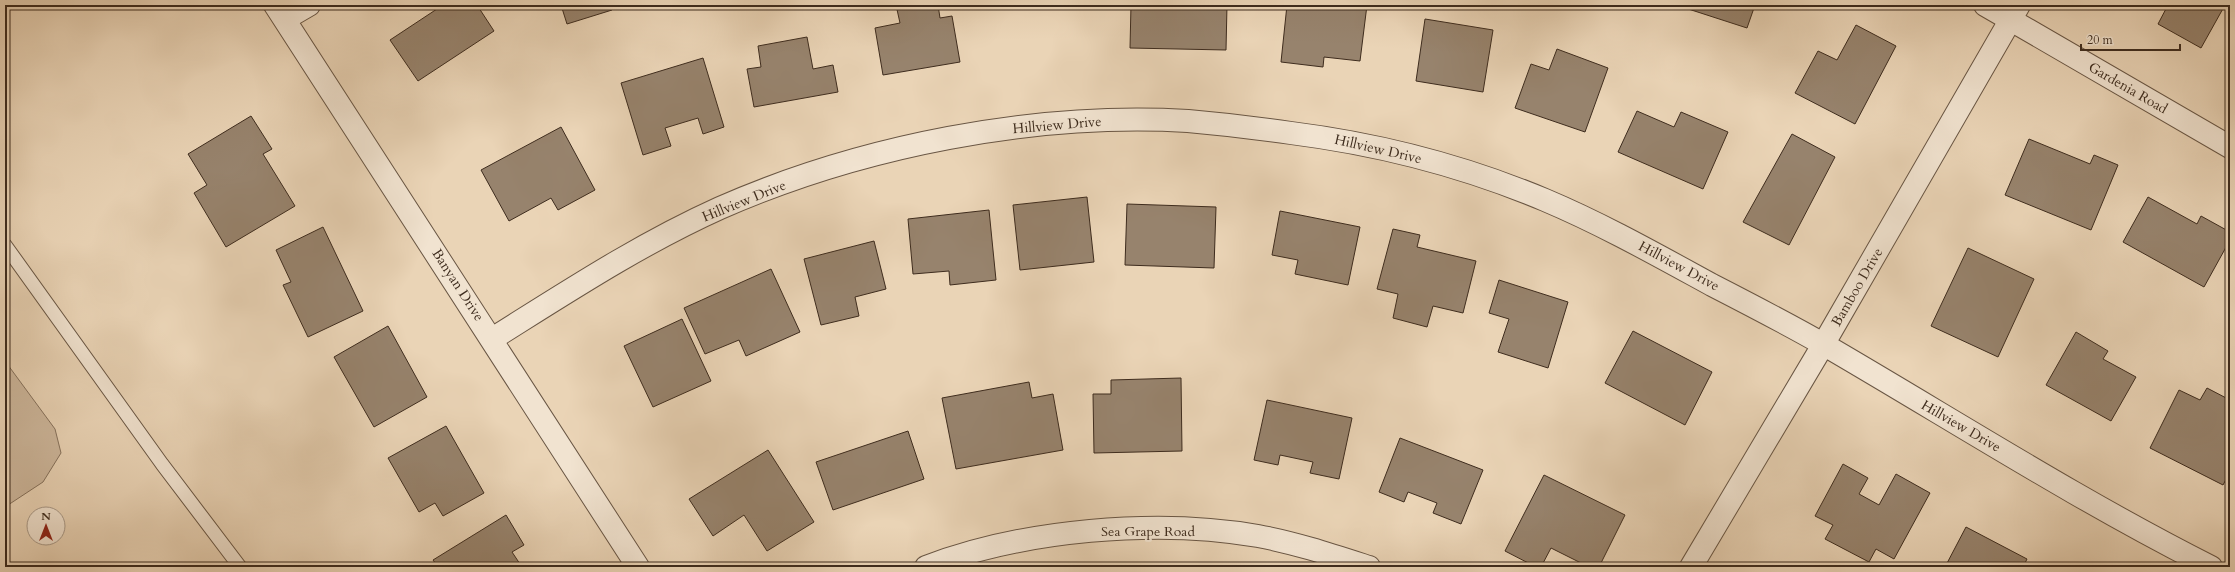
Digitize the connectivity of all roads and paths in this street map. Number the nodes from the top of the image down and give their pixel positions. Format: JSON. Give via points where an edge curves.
{"nodes":[{"id":1,"x":309,"y":5,"type":"edge"},
{"id":2,"x":1985,"y":5,"type":"edge"},
{"id":3,"x":280,"y":12,"type":"edge"},
{"id":4,"x":2015,"y":12,"type":"edge"},
{"id":5,"x":2230,"y":147,"type":"edge"},
{"id":6,"x":5,"y":245,"type":"edge"},
{"id":7,"x":492,"y":338,"type":"junction"},
{"id":8,"x":1823,"y":344,"type":"junction"},
{"id":9,"x":240,"y":567,"type":"edge"},
{"id":10,"x":638,"y":567,"type":"edge"},
{"id":11,"x":926,"y":567,"type":"edge"},
{"id":12,"x":1369,"y":567,"type":"edge"},
{"id":13,"x":1691,"y":567,"type":"edge"},
{"id":14,"x":2211,"y":567,"type":"edge"}],
"edges":[{"from":1,"to":3,"type":"street"},
{"from":2,"to":4,"type":"street","name":"Gardenia Road"},
{"from":3,"to":7,"type":"street","name":"Banyan Drive"},
{"from":4,"to":5,"type":"street","name":"Gardenia Road"},
{"from":4,"to":8,"type":"street","name":"Bamboo Drive"},
{"from":6,"to":9,"type":"lane","via":[[162,464]]},
{"from":7,"to":8,"type":"street","name":"Hillview Drive","via":[[669,232],[723,207],[837,166],[905,146],[982,132],[1106,121],[1185,121],[1326,138],[1396,152],[1471,172],[1545,200],[1622,236]]},
{"from":7,"to":10,"type":"street","name":"Banyan Drive"},
{"from":8,"to":13,"type":"street","name":"Bamboo Drive"},
{"from":8,"to":14,"type":"street","name":"Hillview Drive","via":[[2144,533]]},
{"from":11,"to":12,"type":"street","name":"Sea Grape Road","via":[[994,545],[1095,531],[1147,528],[1257,536],[1308,547]]}]}
